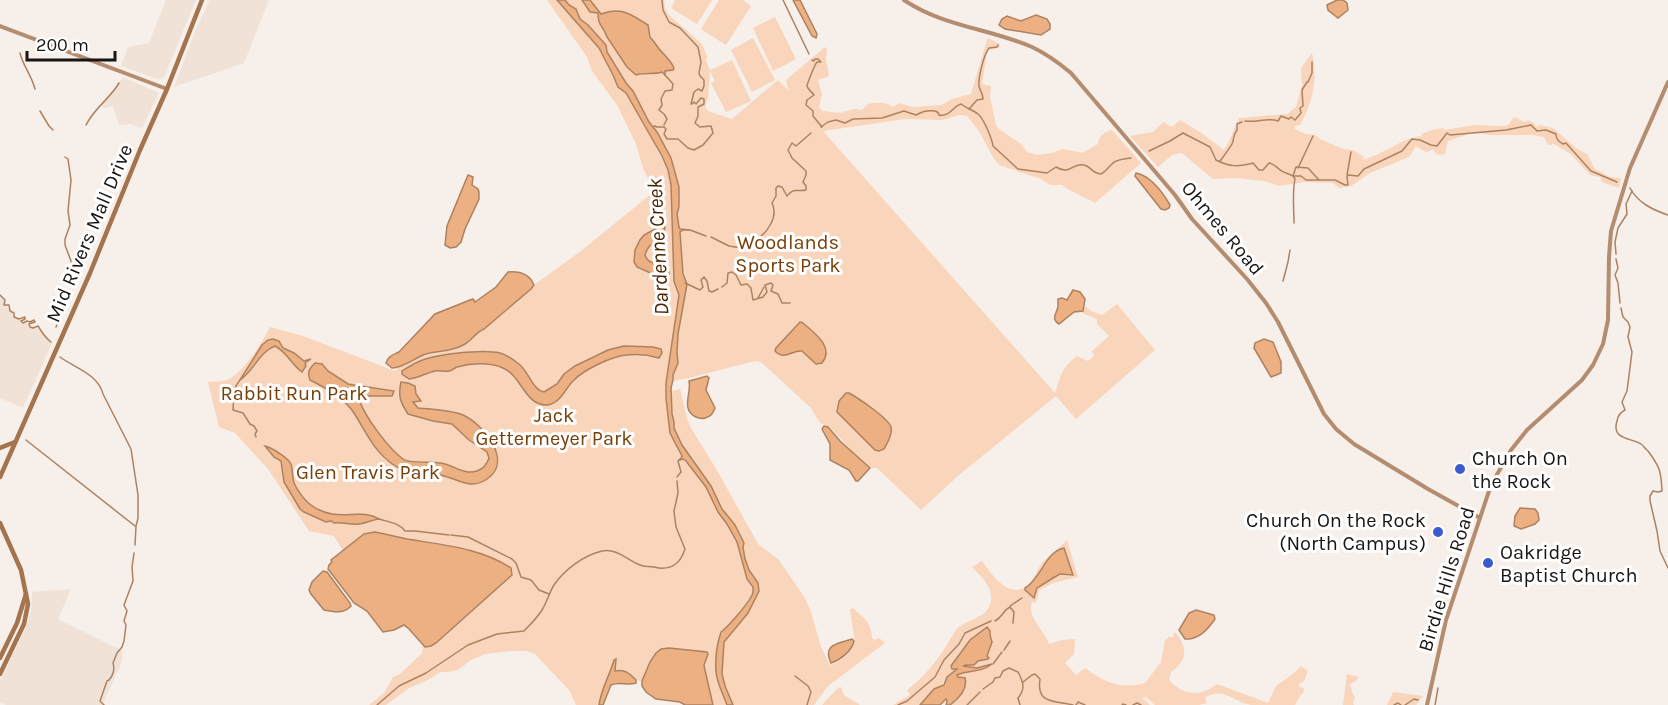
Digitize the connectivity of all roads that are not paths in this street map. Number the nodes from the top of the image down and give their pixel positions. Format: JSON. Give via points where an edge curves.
{"nodes":[{"id":1,"x":202,"y":0,"type":"edge"},
{"id":2,"x":904,"y":0,"type":"edge"},
{"id":3,"x":0,"y":27,"type":"edge"},
{"id":4,"x":1668,"y":82,"type":"edge"},
{"id":5,"x":167,"y":89,"type":"junction"},
{"id":6,"x":15,"y":442,"type":"junction"},
{"id":7,"x":0,"y":448,"type":"edge"},
{"id":8,"x":0,"y":477,"type":"edge"},
{"id":9,"x":1480,"y":518,"type":"junction"},
{"id":10,"x":0,"y":523,"type":"edge"},
{"id":11,"x":26,"y":594,"type":"junction"},
{"id":12,"x":0,"y":658,"type":"edge"},
{"id":13,"x":0,"y":674,"type":"edge"},
{"id":14,"x":1427,"y":705,"type":"edge"}],
"edges":[{"from":1,"to":5,"type":"main road","name":"Mid Rivers Mall Drive"},
{"from":2,"to":9,"type":"main road","name":"Ohmes Road","via":[[933,15],[1032,47],[1071,74],[1273,312],[1324,414],[1336,429],[1362,449]]},
{"from":3,"to":5,"type":"main road"},
{"from":4,"to":9,"type":"main road","name":"Birdie Hills Road","via":[[1630,168],[1611,231],[1608,320],[1600,351],[1582,380],[1527,430],[1511,450],[1491,485]]},
{"from":5,"to":6,"type":"main road","name":"Mid Rivers Mall Drive"},
{"from":6,"to":7,"type":"main road"},
{"from":6,"to":8,"type":"main road","name":"Mid Rivers Mall Drive"},
{"from":9,"to":14,"type":"main road","name":"Birdie Hills Road","via":[[1444,628]]},
{"from":10,"to":11,"type":"main road","via":[[21,570]]},
{"from":11,"to":12,"type":"main road"},
{"from":11,"to":13,"type":"main road","via":[[24,624]]}]}
